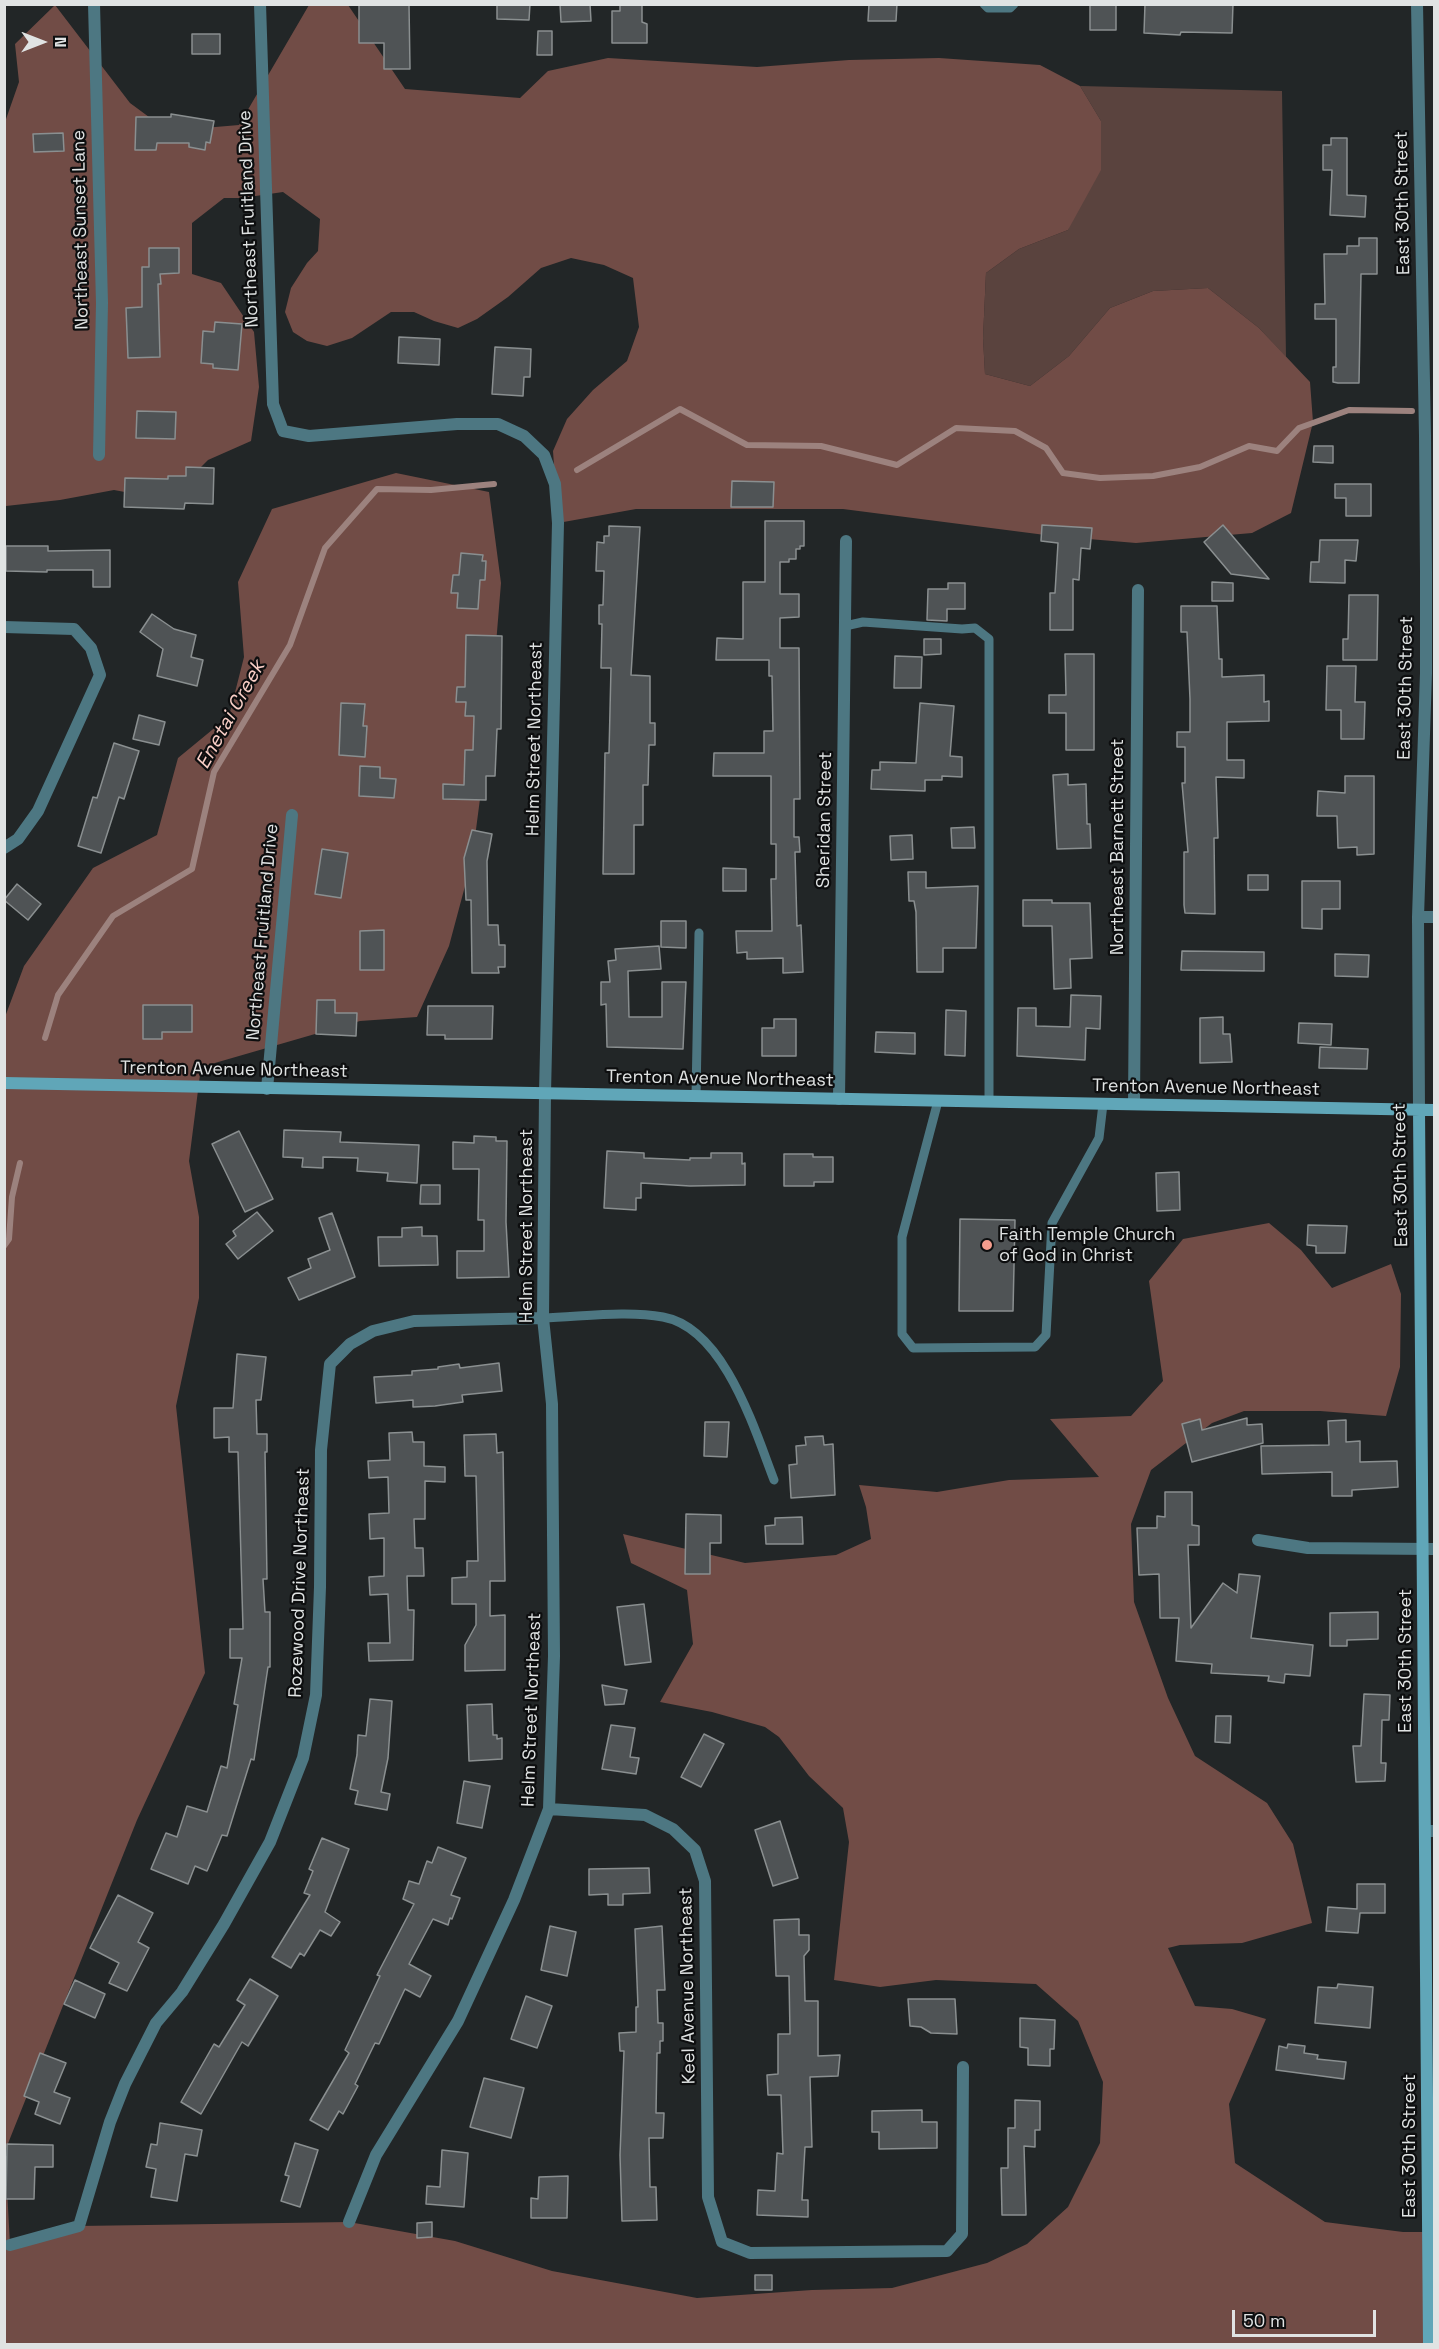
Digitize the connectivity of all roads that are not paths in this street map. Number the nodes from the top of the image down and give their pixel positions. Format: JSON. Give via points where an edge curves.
{"nodes":[{"id":1,"x":94,"y":4,"type":"edge"},
{"id":2,"x":260,"y":4,"type":"edge"},
{"id":3,"x":984,"y":4,"type":"edge"},
{"id":4,"x":1014,"y":4,"type":"edge"},
{"id":5,"x":1417,"y":4,"type":"edge"},
{"id":6,"x":284,"y":431,"type":"joint"},
{"id":7,"x":99,"y":455,"type":"dead end"},
{"id":8,"x":846,"y":541,"type":"dead end"},
{"id":9,"x":1138,"y":590,"type":"dead end"},
{"id":10,"x":1430,"y":597,"type":"edge"},
{"id":11,"x":845,"y":626,"type":"junction"},
{"id":12,"x":4,"y":627,"type":"edge"},
{"id":13,"x":1430,"y":673,"type":"edge"},
{"id":14,"x":292,"y":815,"type":"dead end"},
{"id":15,"x":4,"y":848,"type":"edge"},
{"id":16,"x":1418,"y":916,"type":"junction"},
{"id":17,"x":1434,"y":917,"type":"edge"},
{"id":18,"x":699,"y":933,"type":"dead end"},
{"id":19,"x":4,"y":1083,"type":"edge"},
{"id":20,"x":267,"y":1089,"type":"junction"},
{"id":21,"x":545,"y":1093,"type":"junction"},
{"id":22,"x":696,"y":1096,"type":"junction"},
{"id":23,"x":839,"y":1099,"type":"junction"},
{"id":24,"x":938,"y":1101,"type":"junction"},
{"id":25,"x":989,"y":1102,"type":"junction"},
{"id":26,"x":1103,"y":1104,"type":"junction"},
{"id":27,"x":1134,"y":1104,"type":"junction"},
{"id":28,"x":1419,"y":1110,"type":"junction"},
{"id":29,"x":1434,"y":1110,"type":"edge"},
{"id":30,"x":543,"y":1318,"type":"junction"},
{"id":31,"x":774,"y":1480,"type":"dead end"},
{"id":32,"x":1258,"y":1540,"type":"dead end"},
{"id":33,"x":1429,"y":1549,"type":"edge"},
{"id":34,"x":549,"y":1809,"type":"junction"},
{"id":35,"x":1430,"y":1831,"type":"edge"},
{"id":36,"x":963,"y":2067,"type":"dead end"},
{"id":37,"x":1431,"y":2137,"type":"edge"},
{"id":38,"x":349,"y":2222,"type":"dead end"},
{"id":39,"x":10,"y":2245,"type":"dead end"},
{"id":40,"x":1429,"y":2344,"type":"edge"}],
"edges":[{"from":1,"to":7,"type":"street","name":"Northeast Sunset Lane","via":[[102,303]]},
{"from":2,"to":6,"type":"street","name":"Northeast Fruitland Drive","via":[[273,404]]},
{"from":3,"to":4,"type":"lane","via":[[988,8],[1010,8]]},
{"from":5,"to":10,"type":"street","name":"East 30th Street"},
{"from":6,"to":21,"type":"street","name":"Helm Street Northeast","via":[[309,436],[498,424],[524,436],[544,454],[555,484],[558,524]]},
{"from":8,"to":11,"type":"street","name":"Sheridan Street"},
{"from":9,"to":27,"type":"street","name":"Northeast Barnett Street"},
{"from":10,"to":13,"type":"street","name":"East 30th Street"},
{"from":11,"to":23,"type":"street","name":"Sheridan Street"},
{"from":11,"to":25,"type":"lane","via":[[862,622],[975,628],[989,639]]},
{"from":12,"to":15,"type":"street","via":[[74,629],[91,648],[100,675],[38,811],[18,839]]},
{"from":13,"to":16,"type":"street","name":"East 30th Street"},
{"from":14,"to":20,"type":"street","name":"Northeast Fruitland Drive"},
{"from":16,"to":17,"type":"street"},
{"from":16,"to":28,"type":"street","name":"East 30th Street"},
{"from":18,"to":22,"type":"lane"},
{"from":19,"to":20,"type":"main road","name":"Trenton Avenue Northeast"},
{"from":20,"to":21,"type":"main road","name":"Trenton Avenue Northeast"},
{"from":21,"to":22,"type":"main road","name":"Trenton Avenue Northeast"},
{"from":21,"to":30,"type":"street","name":"Helm Street Northeast"},
{"from":22,"to":23,"type":"main road","name":"Trenton Avenue Northeast"},
{"from":23,"to":24,"type":"main road","name":"Trenton Avenue Northeast"},
{"from":24,"to":25,"type":"main road","name":"Trenton Avenue Northeast"},
{"from":24,"to":26,"type":"lane","via":[[902,1237],[902,1334],[914,1348],[1035,1347],[1046,1335],[1052,1223],[1099,1138]]},
{"from":25,"to":26,"type":"main road","name":"Trenton Avenue Northeast"},
{"from":26,"to":27,"type":"main road","name":"Trenton Avenue Northeast"},
{"from":27,"to":28,"type":"main road","name":"Trenton Avenue Northeast"},
{"from":28,"to":29,"type":"main road","name":"Trenton Avenue Northeast"},
{"from":28,"to":33,"type":"main road","name":"East 30th Street"},
{"from":30,"to":31,"type":"lane","via":[[649,1315],[688,1326],[721,1359]]},
{"from":30,"to":34,"type":"street","name":"Helm Street Northeast","via":[[552,1416],[554,1656]]},
{"from":30,"to":39,"type":"street","name":"Rozewood Drive Northeast","via":[[414,1322],[373,1331],[350,1344],[330,1364],[321,1450],[316,1695],[303,1758],[270,1842],[182,1992],[156,2023],[124,2084],[79,2226]]},
{"from":32,"to":33,"type":"street","via":[[1308,1548]]},
{"from":33,"to":35,"type":"main road","name":"East 30th Street"},
{"from":34,"to":36,"type":"street","name":"Keel Avenue Northeast","via":[[645,1815],[673,1828],[695,1850],[705,1881],[708,2198],[722,2242],[750,2253],[947,2251],[962,2234]]},
{"from":34,"to":38,"type":"street","name":"Helm Street Northeast","via":[[514,1900],[458,2021],[376,2155]]},
{"from":35,"to":37,"type":"main road","name":"East 30th Street"},
{"from":37,"to":40,"type":"main road","name":"East 30th Street"}]}
